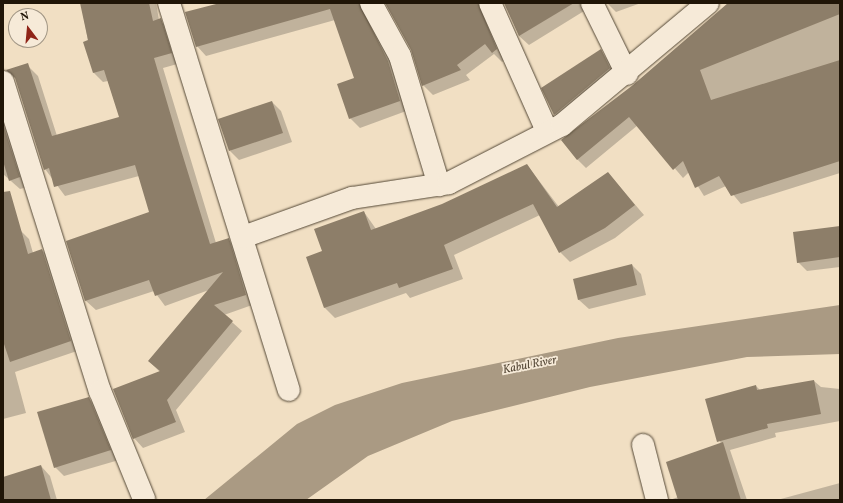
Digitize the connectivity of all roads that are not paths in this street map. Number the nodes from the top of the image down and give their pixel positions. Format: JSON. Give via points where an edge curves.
{"nodes":[{"id":1,"x":169,"y":3,"type":"edge"},
{"id":2,"x":371,"y":3,"type":"edge"},
{"id":3,"x":490,"y":3,"type":"edge"},
{"id":4,"x":592,"y":3,"type":"edge"},
{"id":5,"x":708,"y":3,"type":"edge"},
{"id":6,"x":627,"y":74,"type":"junction"},
{"id":7,"x":3,"y":82,"type":"edge"},
{"id":8,"x":547,"y":131,"type":"junction"},
{"id":9,"x":439,"y":185,"type":"junction"},
{"id":10,"x":243,"y":237,"type":"junction"},
{"id":11,"x":289,"y":390,"type":"dead end"},
{"id":12,"x":643,"y":445,"type":"dead end"},
{"id":13,"x":144,"y":499,"type":"edge"},
{"id":14,"x":657,"y":500,"type":"edge"}],
"edges":[{"from":1,"to":10,"type":"street"},
{"from":2,"to":9,"type":"street","via":[[400,56]]},
{"from":3,"to":8,"type":"street"},
{"from":4,"to":6,"type":"street"},
{"from":5,"to":6,"type":"street"},
{"from":6,"to":8,"type":"street","via":[[562,125]]},
{"from":7,"to":13,"type":"street","via":[[100,391]]},
{"from":8,"to":9,"type":"street","via":[[449,183]]},
{"from":9,"to":10,"type":"street","via":[[352,198]]},
{"from":10,"to":11,"type":"street"},
{"from":12,"to":14,"type":"street"}]}
